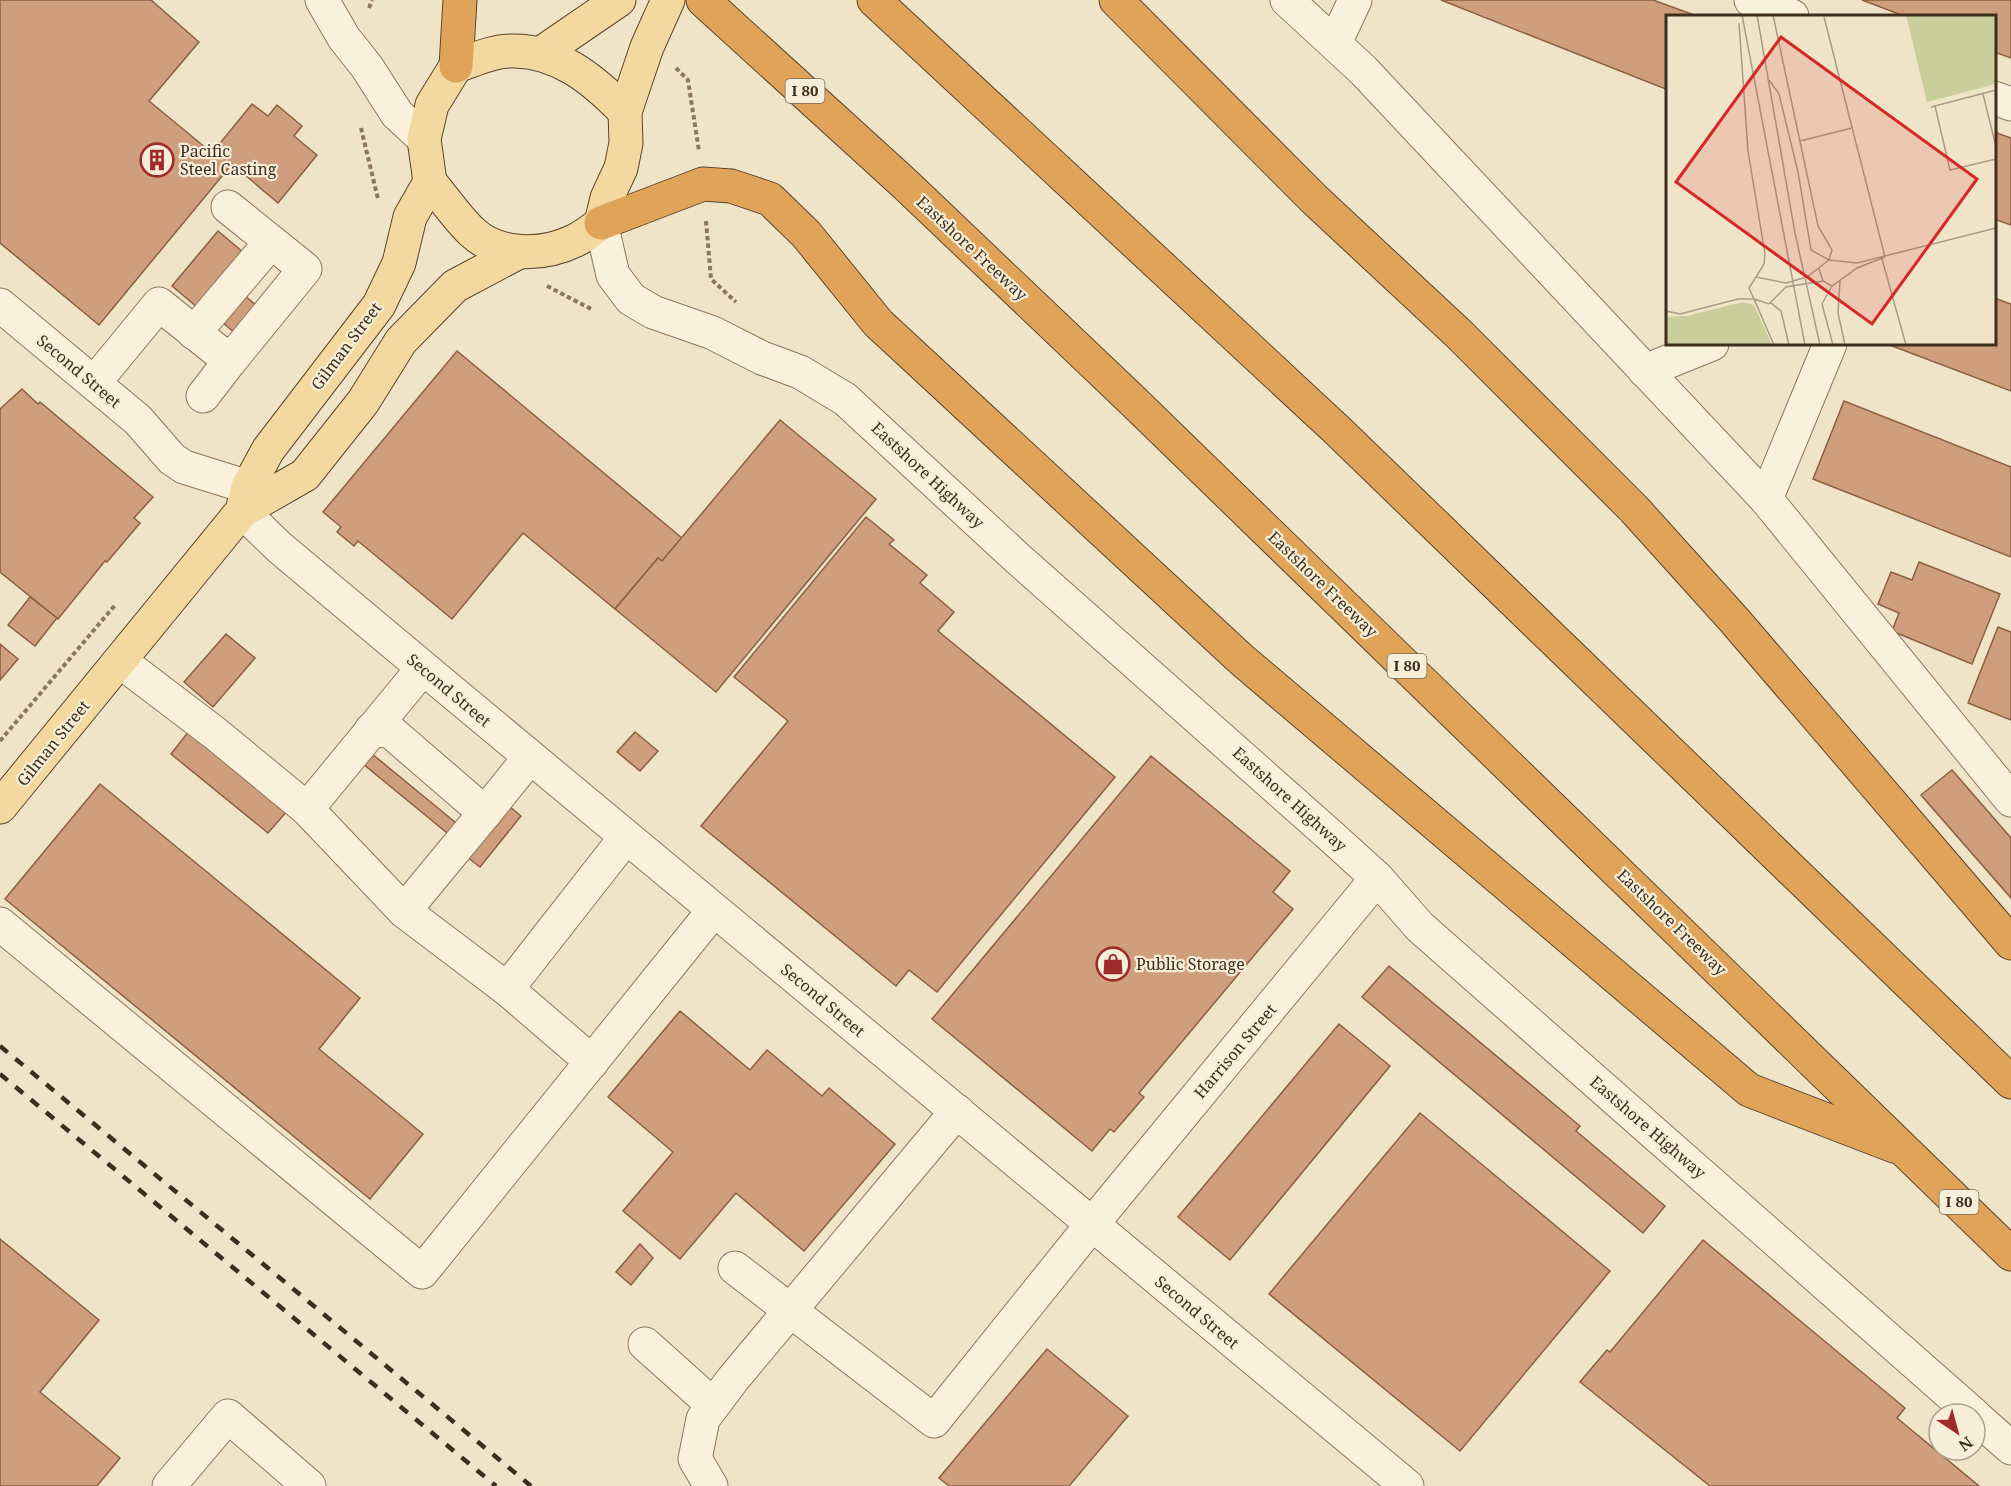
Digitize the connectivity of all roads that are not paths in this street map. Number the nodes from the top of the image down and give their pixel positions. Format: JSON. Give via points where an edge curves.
{"nodes":[{"id":1,"x":322,"y":0,"type":"edge"},
{"id":2,"x":460,"y":0,"type":"edge"},
{"id":3,"x":619,"y":0,"type":"edge"},
{"id":4,"x":668,"y":0,"type":"edge"},
{"id":5,"x":703,"y":0,"type":"edge"},
{"id":6,"x":874,"y":0,"type":"edge"},
{"id":7,"x":1116,"y":0,"type":"edge"},
{"id":8,"x":1287,"y":0,"type":"edge"},
{"id":9,"x":1355,"y":0,"type":"edge"},
{"id":10,"x":1751,"y":0,"type":"edge"},
{"id":11,"x":1789,"y":15,"type":"edge"},
{"id":12,"x":1335,"y":43,"type":"junction"},
{"id":13,"x":540,"y":54,"type":"junction"},
{"id":14,"x":456,"y":66,"type":"junction"},
{"id":15,"x":1996,"y":98,"type":"edge"},
{"id":16,"x":2011,"y":104,"type":"edge"},
{"id":17,"x":625,"y":112,"type":"junction"},
{"id":18,"x":424,"y":139,"type":"junction"},
{"id":19,"x":430,"y":182,"type":"junction"},
{"id":20,"x":228,"y":207,"type":"dead end"},
{"id":21,"x":601,"y":223,"type":"junction"},
{"id":22,"x":272,"y":242,"type":"junction"},
{"id":23,"x":519,"y":252,"type":"junction"},
{"id":24,"x":0,"y":305,"type":"edge"},
{"id":25,"x":194,"y":333,"type":"junction"},
{"id":26,"x":1709,"y":345,"type":"edge"},
{"id":27,"x":1830,"y":345,"type":"edge"},
{"id":28,"x":230,"y":362,"type":"junction"},
{"id":29,"x":1645,"y":370,"type":"junction"},
{"id":30,"x":94,"y":383,"type":"junction"},
{"id":31,"x":203,"y":396,"type":"dead end"},
{"id":32,"x":245,"y":499,"type":"junction"},
{"id":33,"x":1766,"y":499,"type":"junction"},
{"id":34,"x":120,"y":661,"type":"junction"},
{"id":35,"x":423,"y":668,"type":"junction"},
{"id":36,"x":371,"y":730,"type":"junction"},
{"id":37,"x":530,"y":757,"type":"junction"},
{"id":38,"x":2011,"y":800,"type":"edge"},
{"id":39,"x":0,"y":807,"type":"edge"},
{"id":40,"x":307,"y":808,"type":"junction"},
{"id":41,"x":485,"y":813,"type":"junction"},
{"id":42,"x":626,"y":837,"type":"junction"},
{"id":43,"x":1377,"y":878,"type":"junction"},
{"id":44,"x":714,"y":910,"type":"junction"},
{"id":45,"x":404,"y":911,"type":"junction"},
{"id":46,"x":0,"y":924,"type":"edge"},
{"id":47,"x":2011,"y":943,"type":"edge"},
{"id":48,"x":507,"y":989,"type":"junction"},
{"id":49,"x":592,"y":1062,"type":"junction"},
{"id":50,"x":2011,"y":1082,"type":"edge"},
{"id":51,"x":957,"y":1111,"type":"junction"},
{"id":52,"x":1906,"y":1151,"type":"junction"},
{"id":53,"x":1093,"y":1223,"type":"junction"},
{"id":54,"x":2011,"y":1254,"type":"edge"},
{"id":55,"x":735,"y":1268,"type":"dead end"},
{"id":56,"x":789,"y":1311,"type":"junction"},
{"id":57,"x":645,"y":1344,"type":"dead end"},
{"id":58,"x":1959,"y":1402,"type":"edge"},
{"id":59,"x":713,"y":1405,"type":"junction"},
{"id":60,"x":1987,"y":1427,"type":"edge"},
{"id":61,"x":2011,"y":1448,"type":"edge"},
{"id":62,"x":169,"y":1486,"type":"edge"},
{"id":63,"x":309,"y":1486,"type":"edge"},
{"id":64,"x":711,"y":1486,"type":"edge"},
{"id":65,"x":1407,"y":1486,"type":"edge"}],
"edges":[{"from":1,"to":18,"type":"street","via":[[397,114]]},
{"from":2,"to":14,"type":"highway"},
{"from":3,"to":13,"type":"main road"},
{"from":4,"to":17,"type":"main road","via":[[647,46]]},
{"from":5,"to":52,"type":"highway","name":"Eastshore Freeway","number":"I 80","via":[[1134,400]]},
{"from":6,"to":50,"type":"highway","via":[[1337,430]]},
{"from":7,"to":47,"type":"highway","via":[[1314,200],[1453,328],[1634,509]]},
{"from":8,"to":12,"type":"street"},
{"from":9,"to":12,"type":"street"},
{"from":10,"to":11,"type":"street"},
{"from":12,"to":29,"type":"street"},
{"from":13,"to":14,"type":"main road","via":[[508,51]]},
{"from":13,"to":17,"type":"main road","via":[[560,60],[582,74]]},
{"from":14,"to":18,"type":"main road","via":[[432,105]]},
{"from":15,"to":16,"type":"street"},
{"from":17,"to":21,"type":"main road","via":[[624,151]]},
{"from":18,"to":19,"type":"main road"},
{"from":19,"to":23,"type":"main road","name":"Gilman Street","via":[[473,233]]},
{"from":19,"to":32,"type":"main road","name":"Gilman Street","via":[[410,217],[399,263],[379,305],[268,450]]},
{"from":20,"to":22,"type":"street"},
{"from":21,"to":23,"type":"main road","name":"Gilman Street","via":[[575,241],[546,250]]},
{"from":21,"to":43,"type":"street","name":"Eastshore Highway","via":[[613,275],[631,299],[653,312],[713,333],[800,372],[845,399]]},
{"from":21,"to":52,"type":"highway","via":[[703,184],[731,186],[770,199],[806,234],[878,322],[1242,660],[1749,1090]]},
{"from":22,"to":25,"type":"street"},
{"from":22,"to":28,"type":"street","via":[[305,269]]},
{"from":23,"to":32,"type":"main road","name":"Gilman Street","via":[[455,286],[401,341],[363,402],[305,475]]},
{"from":24,"to":30,"type":"street","name":"Second Street"},
{"from":25,"to":28,"type":"street"},
{"from":25,"to":30,"type":"street","via":[[159,304]]},
{"from":26,"to":29,"type":"street"},
{"from":27,"to":33,"type":"street"},
{"from":28,"to":31,"type":"street"},
{"from":29,"to":33,"type":"street"},
{"from":30,"to":32,"type":"street","name":"Second Street","via":[[138,420],[172,459]]},
{"from":32,"to":34,"type":"main road","name":"Gilman Street"},
{"from":32,"to":35,"type":"street","name":"Second Street","via":[[279,547]]},
{"from":33,"to":38,"type":"street"},
{"from":34,"to":39,"type":"main road","name":"Gilman Street"},
{"from":34,"to":40,"type":"street"},
{"from":35,"to":36,"type":"street"},
{"from":35,"to":37,"type":"street","name":"Second Street"},
{"from":36,"to":40,"type":"street"},
{"from":36,"to":41,"type":"street","via":[[390,731]]},
{"from":37,"to":41,"type":"street"},
{"from":37,"to":42,"type":"street","name":"Second Street"},
{"from":40,"to":45,"type":"street"},
{"from":41,"to":45,"type":"street"},
{"from":42,"to":44,"type":"street","name":"Second Street"},
{"from":42,"to":48,"type":"street"},
{"from":43,"to":53,"type":"street","name":"Harrison Street"},
{"from":43,"to":58,"type":"street","name":"Eastshore Highway","via":[[1420,927]]},
{"from":44,"to":49,"type":"street"},
{"from":44,"to":51,"type":"street","name":"Second Street"},
{"from":45,"to":48,"type":"street"},
{"from":46,"to":49,"type":"street","via":[[422,1272]]},
{"from":48,"to":49,"type":"street"},
{"from":51,"to":53,"type":"street","name":"Second Street"},
{"from":51,"to":56,"type":"street"},
{"from":52,"to":54,"type":"highway","name":"Eastshore Freeway","number":"I 80"},
{"from":53,"to":56,"type":"street","name":"Harrison Street","via":[[934,1421]]},
{"from":53,"to":65,"type":"street","name":"Second Street"},
{"from":55,"to":56,"type":"street"},
{"from":56,"to":59,"type":"street"},
{"from":57,"to":59,"type":"street"},
{"from":59,"to":64,"type":"street","via":[[703,1419],[695,1459]]},
{"from":60,"to":61,"type":"street","name":"Eastshore Highway"},
{"from":62,"to":63,"type":"street","via":[[228,1416]]}]}
